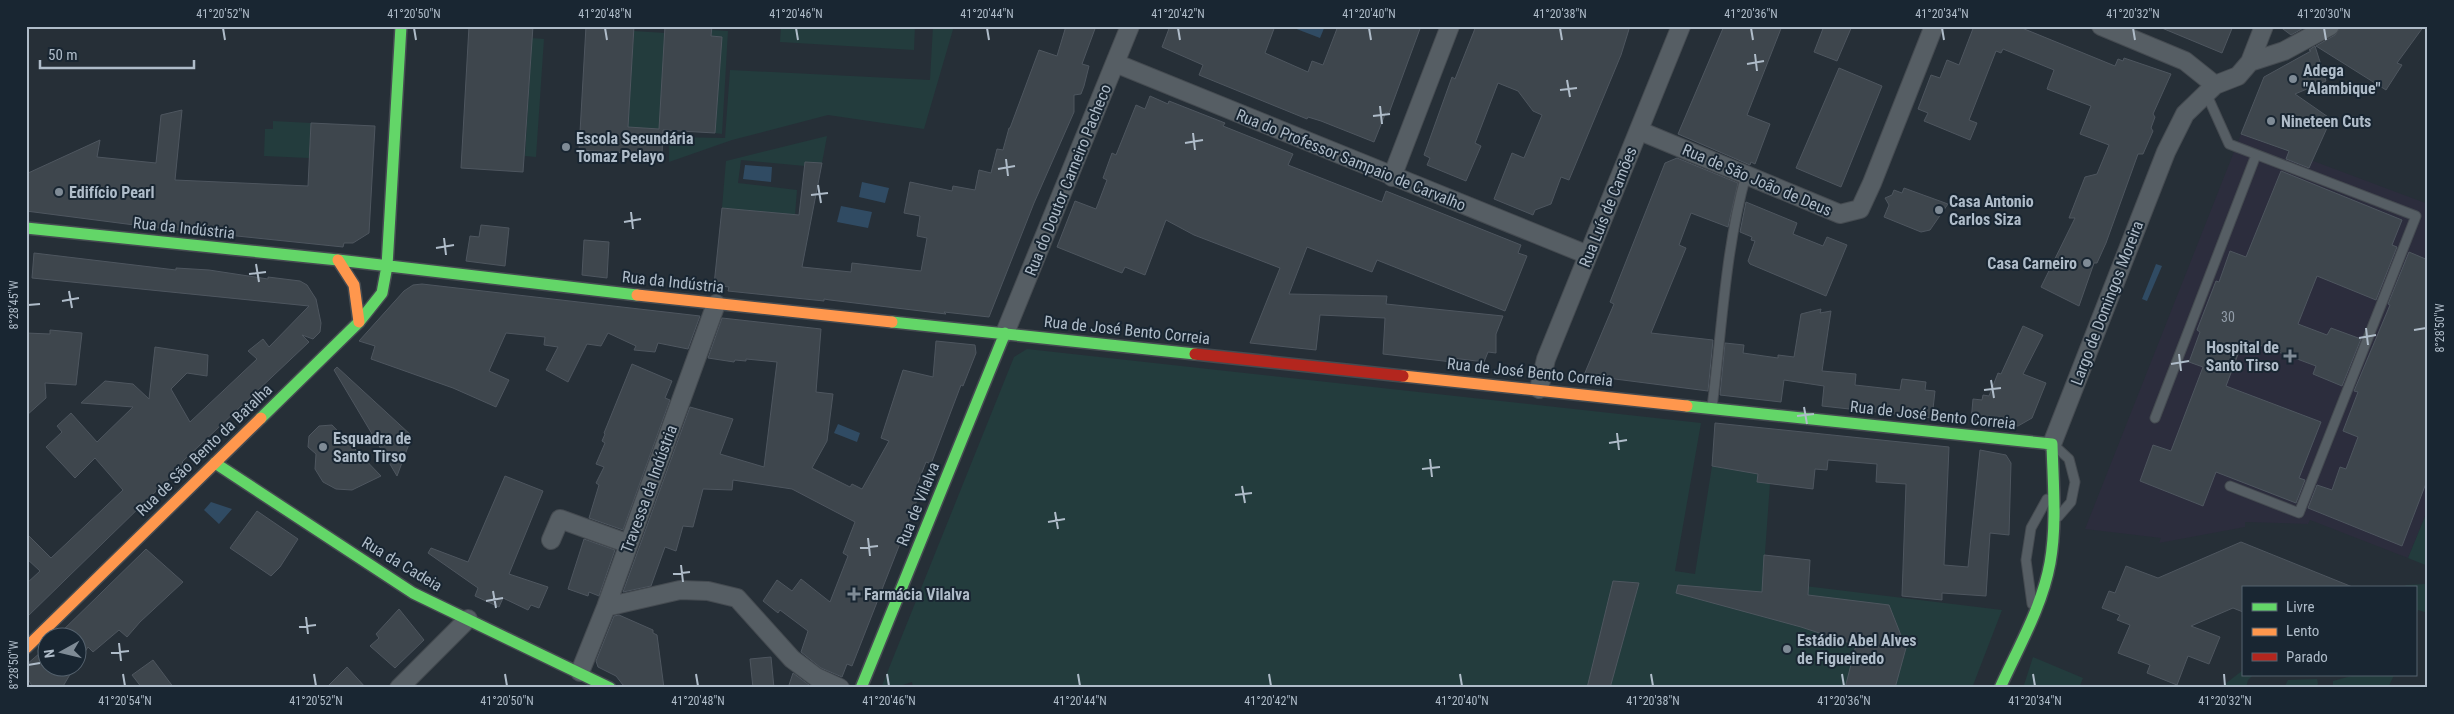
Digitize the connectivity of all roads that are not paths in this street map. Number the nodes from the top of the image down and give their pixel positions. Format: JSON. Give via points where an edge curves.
{"nodes":[{"id":1,"x":401,"y":26,"type":"edge"},
{"id":2,"x":1130,"y":26,"type":"edge"},
{"id":3,"x":1450,"y":26,"type":"edge"},
{"id":4,"x":1681,"y":26,"type":"edge"},
{"id":5,"x":1934,"y":26,"type":"edge"},
{"id":6,"x":2101,"y":26,"type":"edge"},
{"id":7,"x":2264,"y":26,"type":"edge"},
{"id":8,"x":2330,"y":26,"type":"edge"},
{"id":9,"x":2250,"y":62,"type":"junction"},
{"id":10,"x":1115,"y":63,"type":"junction"},
{"id":11,"x":2211,"y":89,"type":"junction"},
{"id":12,"x":1640,"y":131,"type":"junction"},
{"id":13,"x":2256,"y":155,"type":"junction"},
{"id":14,"x":1746,"y":176,"type":"junction"},
{"id":15,"x":1392,"y":177,"type":"junction"},
{"id":16,"x":26,"y":228,"type":"edge"},
{"id":17,"x":1588,"y":256,"type":"junction"},
{"id":18,"x":338,"y":260,"type":"junction"},
{"id":19,"x":387,"y":266,"type":"junction"},
{"id":20,"x":716,"y":304,"type":"junction"},
{"id":21,"x":359,"y":322,"type":"junction"},
{"id":22,"x":1006,"y":334,"type":"junction"},
{"id":23,"x":1539,"y":389,"type":"junction"},
{"id":24,"x":1712,"y":407,"type":"junction"},
{"id":25,"x":2155,"y":418,"type":"dead end"},
{"id":26,"x":2052,"y":444,"type":"junction"},
{"id":27,"x":215,"y":463,"type":"junction"},
{"id":28,"x":2230,"y":486,"type":"dead end"},
{"id":29,"x":2052,"y":490,"type":"junction"},
{"id":30,"x":2053,"y":523,"type":"junction"},
{"id":31,"x":550,"y":540,"type":"dead end"},
{"id":32,"x":629,"y":544,"type":"junction"},
{"id":33,"x":606,"y":608,"type":"junction"},
{"id":34,"x":2034,"y":611,"type":"junction"},
{"id":35,"x":468,"y":618,"type":"junction"},
{"id":36,"x":26,"y":648,"type":"edge"},
{"id":37,"x":580,"y":672,"type":"junction"},
{"id":38,"x":399,"y":688,"type":"edge"},
{"id":39,"x":610,"y":688,"type":"edge"},
{"id":40,"x":840,"y":688,"type":"edge"},
{"id":41,"x":861,"y":688,"type":"edge"},
{"id":42,"x":2000,"y":688,"type":"edge"}],
"edges":[{"from":1,"to":19,"type":"street","name":"Rua de São Bento da Batalha"},
{"from":2,"to":10,"type":"street","name":"Rua do Doutor Carneiro Pacheco"},
{"from":3,"to":15,"type":"street"},
{"from":4,"to":12,"type":"street","name":"Rua Luís de Camões"},
{"from":5,"to":14,"type":"street","name":"Rua de São João de Deus","via":[[1860,208],[1840,214]]},
{"from":6,"to":11,"type":"street","via":[[2185,61]]},
{"from":7,"to":9,"type":"street"},
{"from":8,"to":9,"type":"street","via":[[2284,52]]},
{"from":9,"to":11,"type":"street","via":[[2238,76]]},
{"from":10,"to":15,"type":"street","name":"Rua do Professor Sampaio de Carvalho"},
{"from":10,"to":22,"type":"street","name":"Rua do Doutor Carneiro Pacheco"},
{"from":11,"to":13,"type":"lane","via":[[2229,144]]},
{"from":11,"to":26,"type":"street","name":"Largo de Domingos Moreira","via":[[2185,114],[2166,152]]},
{"from":12,"to":14,"type":"street","name":"Rua de São João de Deus"},
{"from":12,"to":17,"type":"street","name":"Rua Luís de Camões"},
{"from":13,"to":25,"type":"lane"},
{"from":13,"to":28,"type":"lane","via":[[2416,216],[2299,513]]},
{"from":14,"to":24,"type":"lane","via":[[1728,270]]},
{"from":15,"to":17,"type":"street","name":"Rua do Professor Sampaio de Carvalho"},
{"from":16,"to":18,"type":"street","name":"Rua da Indústria"},
{"from":17,"to":23,"type":"street","name":"Rua Luís de Camões","via":[[1546,359]]},
{"from":18,"to":19,"type":"street","name":"Rua da Indústria"},
{"from":18,"to":21,"type":"street","via":[[354,285]]},
{"from":19,"to":20,"type":"street","name":"Rua da Indústria"},
{"from":19,"to":21,"type":"street","name":"Rua de São Bento da Batalha","via":[[382,293]]},
{"from":20,"to":22,"type":"street","name":"Rua da Indústria"},
{"from":20,"to":32,"type":"street","name":"Travessa da Indústria"},
{"from":21,"to":27,"type":"street","name":"Rua de São Bento da Batalha"},
{"from":22,"to":23,"type":"street","name":"Rua de José Bento Correia"},
{"from":22,"to":41,"type":"street","name":"Rua de Vilalva"},
{"from":23,"to":24,"type":"street","name":"Rua de José Bento Correia"},
{"from":24,"to":26,"type":"street","name":"Rua de José Bento Correia"},
{"from":26,"to":29,"type":"street"},
{"from":26,"to":30,"type":"lane","via":[[2070,459],[2075,482],[2071,502]]},
{"from":27,"to":35,"type":"street","name":"Rua da Cadeia","via":[[413,594]]},
{"from":27,"to":36,"type":"street","name":"Rua de São Bento da Batalha"},
{"from":29,"to":30,"type":"street"},
{"from":29,"to":34,"type":"lane","via":[[2032,528],[2026,560],[2028,590]]},
{"from":30,"to":34,"type":"street","via":[[2050,564]]},
{"from":31,"to":32,"type":"street","via":[[560,519]]},
{"from":32,"to":33,"type":"street","name":"Travessa da Indústria"},
{"from":33,"to":37,"type":"street","name":"Travessa da Indústria"},
{"from":33,"to":40,"type":"street","via":[[680,590],[708,590],[737,598],[792,659],[816,678]]},
{"from":34,"to":42,"type":"street"},
{"from":35,"to":37,"type":"street","name":"Rua da Cadeia"},
{"from":35,"to":38,"type":"street"},
{"from":37,"to":39,"type":"street","name":"Rua da Cadeia"}]}
